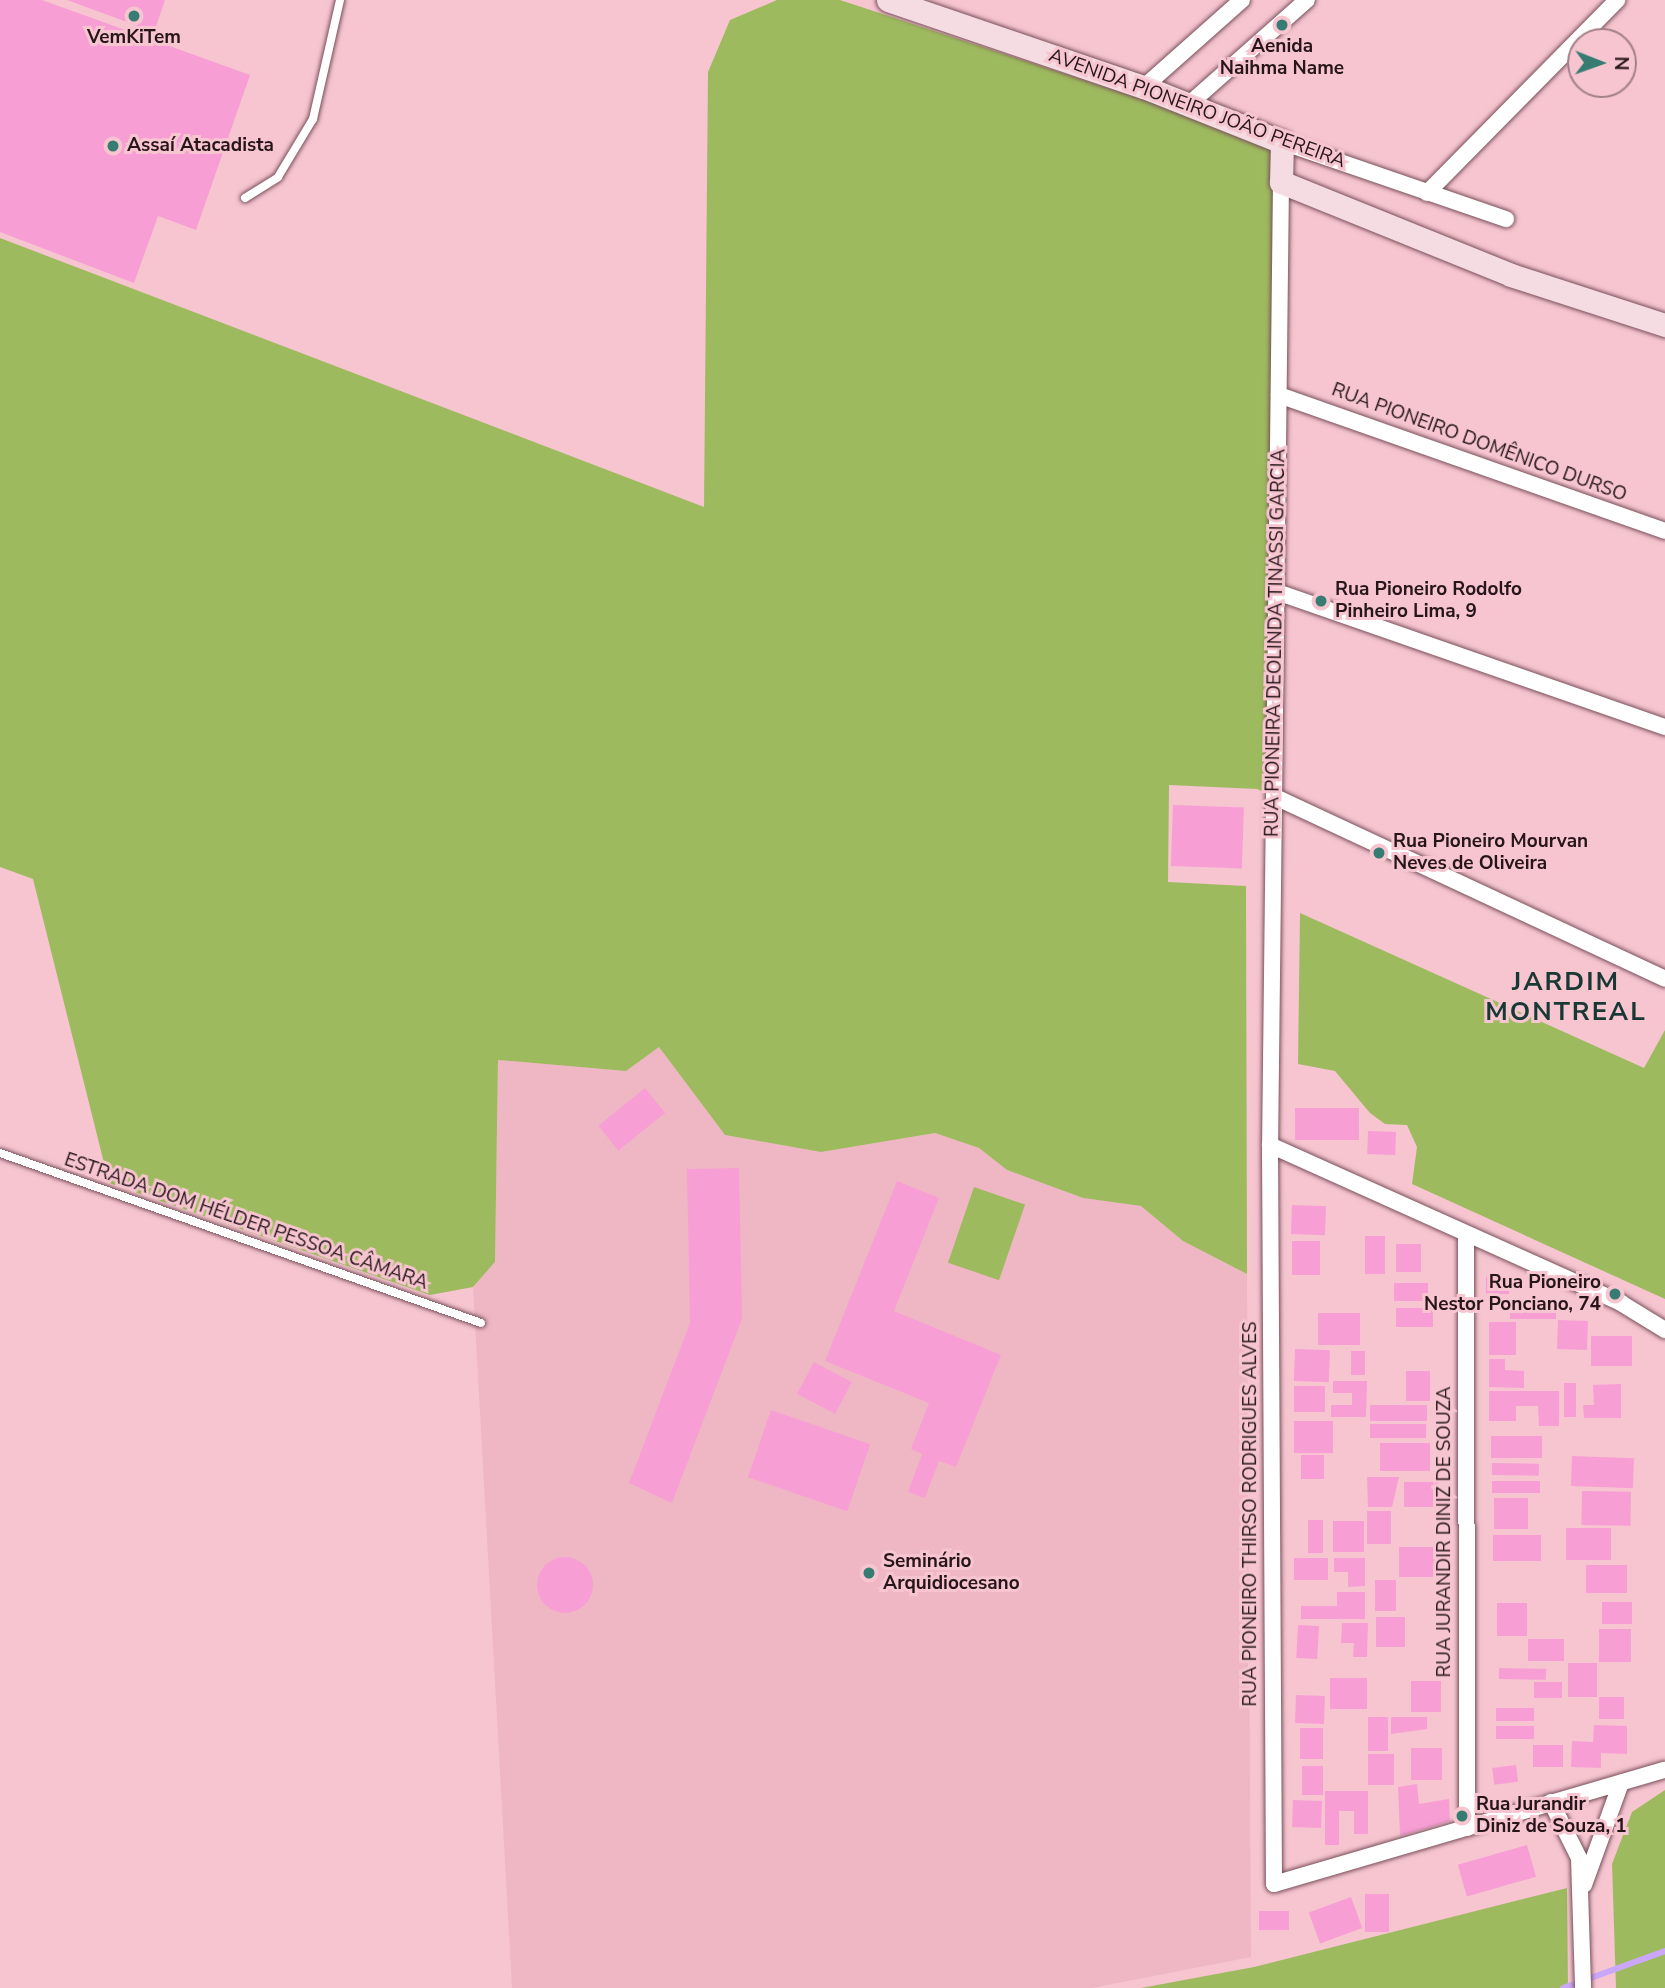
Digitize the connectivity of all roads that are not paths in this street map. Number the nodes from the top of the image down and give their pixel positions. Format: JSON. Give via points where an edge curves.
{"nodes":[{"id":1,"x":340,"y":0,"type":"edge"},
{"id":2,"x":1242,"y":0,"type":"edge"},
{"id":3,"x":1307,"y":0,"type":"edge"},
{"id":4,"x":1617,"y":0,"type":"edge"},
{"id":5,"x":905,"y":2,"type":"edge"},
{"id":6,"x":1144,"y":86,"type":"junction"},
{"id":7,"x":1186,"y":106,"type":"junction"},
{"id":8,"x":1282,"y":142,"type":"junction"},
{"id":9,"x":1281,"y":182,"type":"junction"},
{"id":10,"x":1427,"y":193,"type":"junction"},
{"id":11,"x":245,"y":198,"type":"dead end"},
{"id":12,"x":1506,"y":219,"type":"dead end"},
{"id":13,"x":1665,"y":325,"type":"edge"},
{"id":14,"x":1279,"y":395,"type":"junction"},
{"id":15,"x":1665,"y":531,"type":"edge"},
{"id":16,"x":1277,"y":592,"type":"junction"},
{"id":17,"x":1665,"y":727,"type":"edge"},
{"id":18,"x":1275,"y":797,"type":"junction"},
{"id":19,"x":1665,"y":979,"type":"edge"},
{"id":20,"x":1270,"y":1144,"type":"junction"},
{"id":21,"x":0,"y":1153,"type":"edge"},
{"id":22,"x":1465,"y":1235,"type":"junction"},
{"id":23,"x":481,"y":1323,"type":"dead end"},
{"id":24,"x":1665,"y":1330,"type":"edge"},
{"id":25,"x":1665,"y":1770,"type":"edge"},
{"id":26,"x":1621,"y":1783,"type":"junction"},
{"id":27,"x":1551,"y":1802,"type":"junction"},
{"id":28,"x":1467,"y":1828,"type":"junction"},
{"id":29,"x":1582,"y":1891,"type":"junction"},
{"id":30,"x":1583,"y":1988,"type":"edge"}],
"edges":[{"from":1,"to":11,"type":"lane","via":[[313,120],[278,177]]},
{"from":2,"to":6,"type":"street"},
{"from":3,"to":7,"type":"street"},
{"from":4,"to":10,"type":"street"},
{"from":5,"to":6,"type":"street","name":"AVENIDA PIONEIRO JOÃO PEREIRA"},
{"from":6,"to":7,"type":"street","name":"AVENIDA PIONEIRO JOÃO PEREIRA"},
{"from":7,"to":8,"type":"street","name":"AVENIDA PIONEIRO JOÃO PEREIRA"},
{"from":8,"to":9,"type":"street","name":"RUA PIONEIRA DEOLINDA TINASSI GARCIA"},
{"from":8,"to":10,"type":"street","name":"AVENIDA PIONEIRO JOÃO PEREIRA"},
{"from":9,"to":13,"type":"street","name":"AVENIDA PIONEIRO JOÃO PEREIRA","via":[[1511,275]]},
{"from":9,"to":14,"type":"street","name":"RUA PIONEIRA DEOLINDA TINASSI GARCIA"},
{"from":10,"to":12,"type":"street","name":"AVENIDA PIONEIRO JOÃO PEREIRA"},
{"from":14,"to":15,"type":"street","name":"RUA PIONEIRO DOMÊNICO DURSO"},
{"from":14,"to":16,"type":"street","name":"RUA PIONEIRA DEOLINDA TINASSI GARCIA"},
{"from":16,"to":17,"type":"street"},
{"from":16,"to":18,"type":"street","name":"RUA PIONEIRA DEOLINDA TINASSI GARCIA"},
{"from":18,"to":19,"type":"street"},
{"from":18,"to":20,"type":"street","name":"RUA PIONEIRA DEOLINDA TINASSI GARCIA"},
{"from":20,"to":22,"type":"street"},
{"from":20,"to":28,"type":"street","name":"RUA PIONEIRO THIRSO RODRIGUES ALVES","via":[[1273,1884]]},
{"from":21,"to":23,"type":"lane","name":"ESTRADA DOM HÉLDER PESSOA CÂMARA"},
{"from":22,"to":24,"type":"street","via":[[1621,1303]]},
{"from":22,"to":28,"type":"street","name":"RUA JURANDIR DINIZ DE SOUZA"},
{"from":25,"to":26,"type":"street"},
{"from":26,"to":27,"type":"street"},
{"from":26,"to":29,"type":"street"},
{"from":27,"to":28,"type":"street"},
{"from":27,"to":29,"type":"street","via":[[1572,1833]]},
{"from":29,"to":30,"type":"street"}]}
